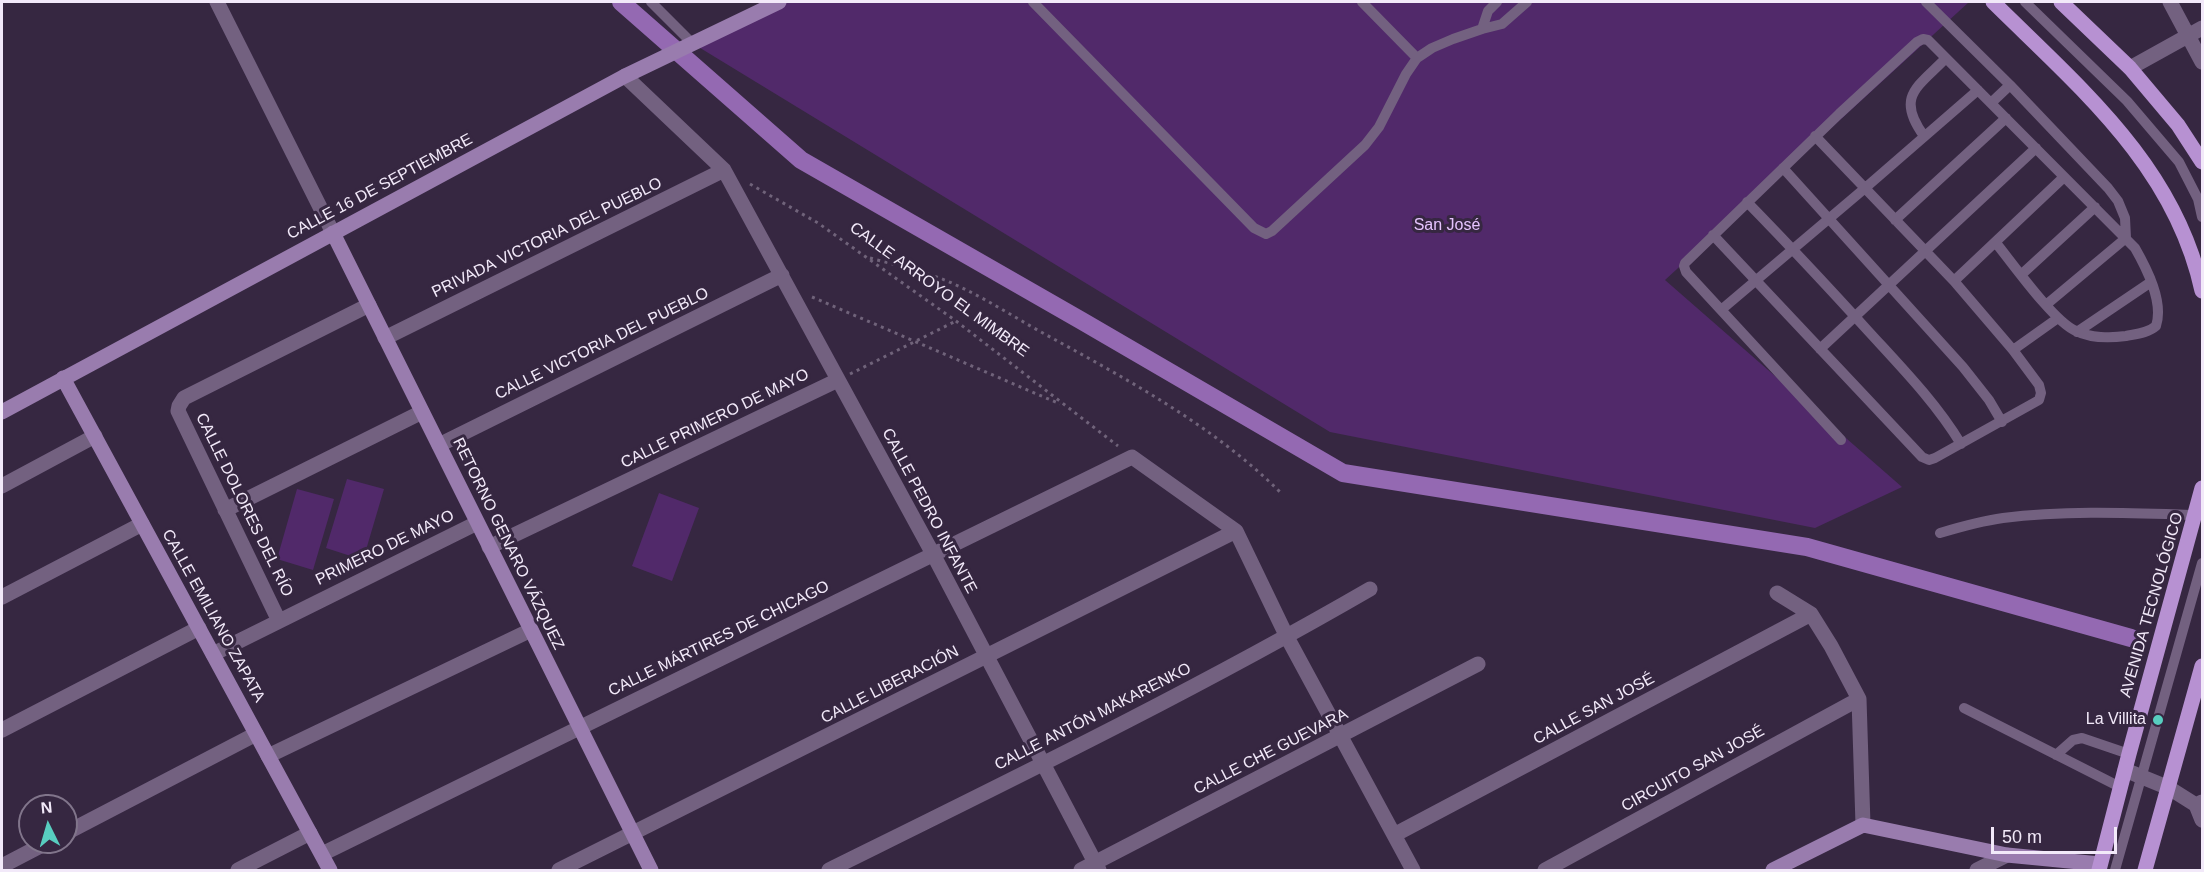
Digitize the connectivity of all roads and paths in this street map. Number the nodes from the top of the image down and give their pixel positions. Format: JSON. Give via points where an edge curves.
{"nodes":[{"id":1,"x":217,"y":2,"type":"edge"},
{"id":2,"x":651,"y":2,"type":"edge"},
{"id":3,"x":779,"y":2,"type":"edge"},
{"id":4,"x":1033,"y":2,"type":"edge"},
{"id":5,"x":1362,"y":2,"type":"edge"},
{"id":6,"x":1497,"y":2,"type":"edge"},
{"id":7,"x":1527,"y":2,"type":"edge"},
{"id":8,"x":1926,"y":2,"type":"edge"},
{"id":9,"x":1993,"y":2,"type":"edge"},
{"id":10,"x":2025,"y":2,"type":"edge"},
{"id":11,"x":2061,"y":2,"type":"edge"},
{"id":12,"x":2170,"y":2,"type":"edge"},
{"id":13,"x":2202,"y":28,"type":"edge"},
{"id":14,"x":1482,"y":29,"type":"junction"},
{"id":15,"x":2188,"y":36,"type":"junction"},
{"id":16,"x":685,"y":46,"type":"junction"},
{"id":17,"x":1417,"y":58,"type":"junction"},
{"id":18,"x":1946,"y":58,"type":"junction"},
{"id":19,"x":2202,"y":62,"type":"edge"},
{"id":20,"x":2130,"y":68,"type":"junction"},
{"id":21,"x":625,"y":76,"type":"junction"},
{"id":22,"x":2010,"y":85,"type":"junction"},
{"id":23,"x":1978,"y":90,"type":"junction"},
{"id":24,"x":1991,"y":103,"type":"junction"},
{"id":25,"x":2006,"y":118,"type":"junction"},
{"id":26,"x":1815,"y":136,"type":"junction"},
{"id":27,"x":1924,"y":136,"type":"junction"},
{"id":28,"x":2036,"y":148,"type":"junction"},
{"id":29,"x":2202,"y":162,"type":"edge"},
{"id":30,"x":1783,"y":168,"type":"junction"},
{"id":31,"x":724,"y":170,"type":"junction"},
{"id":32,"x":2064,"y":177,"type":"junction"},
{"id":33,"x":1864,"y":189,"type":"junction"},
{"id":34,"x":1746,"y":202,"type":"junction"},
{"id":35,"x":2095,"y":207,"type":"junction"},
{"id":36,"x":2202,"y":218,"type":"edge"},
{"id":37,"x":1829,"y":219,"type":"junction"},
{"id":38,"x":1894,"y":220,"type":"junction"},
{"id":39,"x":333,"y":233,"type":"junction"},
{"id":40,"x":1713,"y":235,"type":"junction"},
{"id":41,"x":2126,"y":238,"type":"junction"},
{"id":42,"x":1996,"y":243,"type":"junction"},
{"id":43,"x":1794,"y":249,"type":"junction"},
{"id":44,"x":1925,"y":253,"type":"junction"},
{"id":45,"x":865,"y":256,"type":"junction"},
{"id":46,"x":2022,"y":273,"type":"junction"},
{"id":47,"x":1757,"y":280,"type":"junction"},
{"id":48,"x":785,"y":281,"type":"junction"},
{"id":49,"x":1954,"y":281,"type":"junction"},
{"id":50,"x":2151,"y":282,"type":"junction"},
{"id":51,"x":1889,"y":285,"type":"junction"},
{"id":52,"x":2202,"y":291,"type":"edge"},
{"id":53,"x":2046,"y":304,"type":"junction"},
{"id":54,"x":369,"y":305,"type":"junction"},
{"id":55,"x":1721,"y":310,"type":"junction"},
{"id":56,"x":1855,"y":316,"type":"junction"},
{"id":57,"x":2058,"y":318,"type":"junction"},
{"id":58,"x":956,"y":321,"type":"junction"},
{"id":59,"x":2077,"y":332,"type":"junction"},
{"id":60,"x":385,"y":338,"type":"junction"},
{"id":61,"x":914,"y":342,"type":"junction"},
{"id":62,"x":1820,"y":348,"type":"junction"},
{"id":63,"x":2013,"y":350,"type":"junction"},
{"id":64,"x":63,"y":378,"type":"junction"},
{"id":65,"x":838,"y":380,"type":"junction"},
{"id":66,"x":1064,"y":405,"type":"junction"},
{"id":67,"x":2,"y":411,"type":"edge"},
{"id":68,"x":422,"y":412,"type":"junction"},
{"id":69,"x":2002,"y":422,"type":"junction"},
{"id":70,"x":95,"y":436,"type":"junction"},
{"id":71,"x":1841,"y":440,"type":"dead end"},
{"id":72,"x":1960,"y":444,"type":"junction"},
{"id":73,"x":438,"y":445,"type":"junction"},
{"id":74,"x":1132,"y":457,"type":"junction"},
{"id":75,"x":2,"y":486,"type":"edge"},
{"id":76,"x":2202,"y":488,"type":"edge"},
{"id":77,"x":1281,"y":493,"type":"dead end"},
{"id":78,"x":225,"y":510,"type":"junction"},
{"id":79,"x":2196,"y":515,"type":"junction"},
{"id":80,"x":477,"y":523,"type":"junction"},
{"id":81,"x":142,"y":524,"type":"junction"},
{"id":82,"x":1236,"y":531,"type":"junction"},
{"id":83,"x":1940,"y":533,"type":"dead end"},
{"id":84,"x":489,"y":547,"type":"junction"},
{"id":85,"x":933,"y":555,"type":"junction"},
{"id":86,"x":2202,"y":563,"type":"edge"},
{"id":87,"x":1370,"y":590,"type":"dead end"},
{"id":88,"x":1777,"y":593,"type":"dead end"},
{"id":89,"x":2,"y":597,"type":"edge"},
{"id":90,"x":1811,"y":614,"type":"junction"},
{"id":91,"x":279,"y":621,"type":"junction"},
{"id":92,"x":199,"y":628,"type":"junction"},
{"id":93,"x":531,"y":630,"type":"junction"},
{"id":94,"x":1287,"y":637,"type":"junction"},
{"id":95,"x":213,"y":654,"type":"junction"},
{"id":96,"x":986,"y":656,"type":"junction"},
{"id":97,"x":1478,"y":664,"type":"dead end"},
{"id":98,"x":2202,"y":666,"type":"edge"},
{"id":99,"x":1859,"y":699,"type":"junction"},
{"id":100,"x":1964,"y":708,"type":"dead end"},
{"id":101,"x":580,"y":728,"type":"junction"},
{"id":102,"x":2,"y":730,"type":"edge"},
{"id":103,"x":256,"y":734,"type":"junction"},
{"id":104,"x":1341,"y":736,"type":"junction"},
{"id":105,"x":2056,"y":754,"type":"junction"},
{"id":106,"x":2129,"y":754,"type":"junction"},
{"id":107,"x":268,"y":756,"type":"junction"},
{"id":108,"x":1043,"y":764,"type":"junction"},
{"id":109,"x":2125,"y":770,"type":"junction"},
{"id":110,"x":2142,"y":777,"type":"junction"},
{"id":111,"x":2120,"y":787,"type":"junction"},
{"id":112,"x":2169,"y":788,"type":"junction"},
{"id":113,"x":2199,"y":803,"type":"edge"},
{"id":114,"x":2202,"y":820,"type":"edge"},
{"id":115,"x":1863,"y":825,"type":"junction"},
{"id":116,"x":78,"y":827,"type":"edge"},
{"id":117,"x":310,"y":833,"type":"junction"},
{"id":118,"x":632,"y":834,"type":"junction"},
{"id":119,"x":1394,"y":835,"type":"junction"},
{"id":120,"x":25,"y":854,"type":"edge"},
{"id":121,"x":322,"y":855,"type":"junction"},
{"id":122,"x":2007,"y":855,"type":"junction"},
{"id":123,"x":2,"y":866,"type":"edge"},
{"id":124,"x":1097,"y":867,"type":"edge"},
{"id":125,"x":2100,"y":867,"type":"edge"},
{"id":126,"x":238,"y":870,"type":"edge"},
{"id":127,"x":330,"y":870,"type":"edge"},
{"id":128,"x":559,"y":870,"type":"edge"},
{"id":129,"x":651,"y":870,"type":"edge"},
{"id":130,"x":829,"y":870,"type":"edge"},
{"id":131,"x":1081,"y":870,"type":"edge"},
{"id":132,"x":1413,"y":870,"type":"edge"},
{"id":133,"x":1545,"y":870,"type":"edge"},
{"id":134,"x":1773,"y":870,"type":"edge"},
{"id":135,"x":1977,"y":870,"type":"edge"},
{"id":136,"x":2115,"y":870,"type":"edge"},
{"id":137,"x":2145,"y":870,"type":"edge"}],
"edges":[{"from":1,"to":39,"type":"street"},
{"from":2,"to":16,"type":"lane"},
{"from":3,"to":16,"type":"street","name":"CALLE 16 DE SEPTIEMBRE"},
{"from":4,"to":17,"type":"lane","via":[[1263,234],[1272,231],[1365,145]]},
{"from":5,"to":17,"type":"lane"},
{"from":6,"to":14,"type":"lane","via":[[1488,11]]},
{"from":7,"to":14,"type":"lane","via":[[1502,24]]},
{"from":8,"to":22,"type":"lane"},
{"from":9,"to":52,"type":"main road","via":[[2104,113],[2144,159],[2186,237]]},
{"from":10,"to":36,"type":"lane","via":[[2127,101],[2179,162],[2198,200]]},
{"from":11,"to":20,"type":"main road"},
{"from":12,"to":15,"type":"street"},
{"from":13,"to":15,"type":"street"},
{"from":14,"to":17,"type":"lane","via":[[1432,48]]},
{"from":15,"to":19,"type":"street"},
{"from":15,"to":20,"type":"street"},
{"from":16,"to":21,"type":"street","name":"CALLE 16 DE SEPTIEMBRE"},
{"from":18,"to":23,"type":"lane"},
{"from":18,"to":26,"type":"lane","via":[[1928,40],[1921,39]]},
{"from":18,"to":27,"type":"lane","via":[[1910,99],[1912,116]]},
{"from":20,"to":29,"type":"main road","via":[[2178,125]]},
{"from":21,"to":31,"type":"street"},
{"from":21,"to":39,"type":"street","name":"CALLE 16 DE SEPTIEMBRE"},
{"from":22,"to":24,"type":"lane"},
{"from":22,"to":41,"type":"lane","via":[[2118,201],[2125,218]]},
{"from":23,"to":24,"type":"lane"},
{"from":23,"to":27,"type":"lane"},
{"from":24,"to":25,"type":"lane"},
{"from":25,"to":28,"type":"lane"},
{"from":25,"to":38,"type":"lane"},
{"from":26,"to":30,"type":"lane"},
{"from":26,"to":33,"type":"lane"},
{"from":27,"to":33,"type":"lane"},
{"from":28,"to":32,"type":"lane"},
{"from":28,"to":44,"type":"lane"},
{"from":30,"to":34,"type":"lane"},
{"from":30,"to":37,"type":"lane"},
{"from":31,"to":45,"type":"path","name":"CALLE ARROYO EL MIMBRE","via":[[818,223]]},
{"from":31,"to":48,"type":"street","name":"CALLE PEDRO INFANTE"},
{"from":31,"to":60,"type":"street","name":"PRIVADA VICTORIA DEL PUEBLO"},
{"from":32,"to":35,"type":"lane"},
{"from":32,"to":42,"type":"lane"},
{"from":33,"to":37,"type":"lane"},
{"from":33,"to":38,"type":"lane"},
{"from":34,"to":40,"type":"lane"},
{"from":34,"to":43,"type":"lane"},
{"from":35,"to":41,"type":"lane"},
{"from":35,"to":46,"type":"lane"},
{"from":37,"to":43,"type":"lane"},
{"from":37,"to":51,"type":"lane"},
{"from":38,"to":44,"type":"lane"},
{"from":39,"to":54,"type":"street","name":"RETORNO GENARO VÁZQUEZ"},
{"from":39,"to":64,"type":"street","name":"CALLE 16 DE SEPTIEMBRE"},
{"from":40,"to":47,"type":"lane"},
{"from":40,"to":55,"type":"lane","via":[[1684,268]]},
{"from":41,"to":50,"type":"lane","via":[[2139,254]]},
{"from":41,"to":53,"type":"lane"},
{"from":42,"to":46,"type":"lane"},
{"from":42,"to":49,"type":"lane"},
{"from":43,"to":47,"type":"lane"},
{"from":43,"to":56,"type":"lane"},
{"from":44,"to":49,"type":"lane"},
{"from":44,"to":51,"type":"lane"},
{"from":45,"to":58,"type":"path","name":"CALLE ARROYO EL MIMBRE"},
{"from":45,"to":77,"type":"path","via":[[956,285],[1116,374],[1243,457]]},
{"from":46,"to":53,"type":"lane"},
{"from":47,"to":55,"type":"lane"},
{"from":47,"to":62,"type":"lane"},
{"from":48,"to":61,"type":"path"},
{"from":48,"to":65,"type":"street","name":"CALLE PEDRO INFANTE"},
{"from":48,"to":73,"type":"street","name":"CALLE VICTORIA DEL PUEBLO"},
{"from":49,"to":63,"type":"lane"},
{"from":50,"to":59,"type":"lane"},
{"from":50,"to":59,"type":"lane","via":[[2158,315],[2154,329],[2120,337]]},
{"from":51,"to":56,"type":"lane"},
{"from":51,"to":69,"type":"lane","via":[[1963,367]]},
{"from":53,"to":57,"type":"lane"},
{"from":54,"to":60,"type":"street","name":"RETORNO GENARO VÁZQUEZ"},
{"from":54,"to":78,"type":"street","name":"CALLE DOLORES DEL RÍO","via":[[181,401],[178,411]]},
{"from":55,"to":71,"type":"lane"},
{"from":56,"to":62,"type":"lane"},
{"from":56,"to":72,"type":"lane","via":[[1924,393]]},
{"from":57,"to":59,"type":"lane"},
{"from":57,"to":63,"type":"lane"},
{"from":58,"to":61,"type":"path"},
{"from":58,"to":66,"type":"path","name":"CALLE ARROYO EL MIMBRE"},
{"from":60,"to":68,"type":"street","name":"RETORNO GENARO VÁZQUEZ"},
{"from":61,"to":65,"type":"path"},
{"from":61,"to":66,"type":"path"},
{"from":62,"to":72,"type":"lane","via":[[1922,457],[1935,458]]},
{"from":63,"to":69,"type":"lane","via":[[2039,385],[2040,397],[2035,404]]},
{"from":64,"to":67,"type":"street","name":"CALLE 16 DE SEPTIEMBRE"},
{"from":64,"to":70,"type":"street","name":"CALLE EMILIANO ZAPATA"},
{"from":65,"to":84,"type":"street","name":"CALLE PRIMERO DE MAYO"},
{"from":65,"to":85,"type":"street","name":"CALLE PEDRO INFANTE"},
{"from":66,"to":74,"type":"path","name":"CALLE ARROYO EL MIMBRE"},
{"from":68,"to":73,"type":"street","name":"RETORNO GENARO VÁZQUEZ"},
{"from":68,"to":78,"type":"street"},
{"from":69,"to":72,"type":"lane"},
{"from":70,"to":75,"type":"street"},
{"from":70,"to":81,"type":"street","name":"CALLE EMILIANO ZAPATA"},
{"from":73,"to":80,"type":"street","name":"RETORNO GENARO VÁZQUEZ"},
{"from":74,"to":82,"type":"street"},
{"from":74,"to":85,"type":"street","name":"CALLE MÁRTIRES DE CHICAGO"},
{"from":76,"to":79,"type":"main road","name":"AVENIDA TECNOLÓGICO"},
{"from":78,"to":91,"type":"street","name":"CALLE DOLORES DEL RÍO"},
{"from":79,"to":83,"type":"lane","via":[[2037,515],[1984,521]]},
{"from":79,"to":106,"type":"main road","name":"AVENIDA TECNOLÓGICO"},
{"from":80,"to":84,"type":"street","name":"RETORNO GENARO VÁZQUEZ"},
{"from":80,"to":91,"type":"street","name":"PRIMERO DE MAYO"},
{"from":81,"to":89,"type":"street"},
{"from":81,"to":92,"type":"street","name":"CALLE EMILIANO ZAPATA"},
{"from":82,"to":94,"type":"street"},
{"from":82,"to":96,"type":"street","name":"CALLE LIBERACIÓN"},
{"from":84,"to":93,"type":"street","name":"RETORNO GENARO VÁZQUEZ"},
{"from":85,"to":96,"type":"street","name":"CALLE PEDRO INFANTE"},
{"from":85,"to":101,"type":"street","name":"CALLE MÁRTIRES DE CHICAGO"},
{"from":86,"to":110,"type":"lane"},
{"from":87,"to":94,"type":"street","name":"CALLE ANTÓN MAKARENKO"},
{"from":88,"to":90,"type":"street"},
{"from":90,"to":99,"type":"street"},
{"from":90,"to":119,"type":"street","name":"CALLE SAN JOSÉ"},
{"from":91,"to":95,"type":"street","name":"PRIMERO DE MAYO"},
{"from":92,"to":95,"type":"street","name":"CALLE EMILIANO ZAPATA"},
{"from":92,"to":102,"type":"street"},
{"from":93,"to":101,"type":"street","name":"RETORNO GENARO VÁZQUEZ"},
{"from":93,"to":107,"type":"street"},
{"from":94,"to":104,"type":"street"},
{"from":94,"to":108,"type":"street","name":"CALLE ANTÓN MAKARENKO"},
{"from":95,"to":103,"type":"street","name":"CALLE EMILIANO ZAPATA"},
{"from":96,"to":108,"type":"street","name":"CALLE PEDRO INFANTE"},
{"from":96,"to":118,"type":"street","name":"CALLE LIBERACIÓN"},
{"from":97,"to":104,"type":"street","name":"CALLE CHE GUEVARA"},
{"from":98,"to":112,"type":"main road"},
{"from":99,"to":115,"type":"street"},
{"from":99,"to":133,"type":"street","name":"CIRCUITO SAN JOSÉ"},
{"from":100,"to":105,"type":"lane"},
{"from":101,"to":118,"type":"street","name":"RETORNO GENARO VÁZQUEZ"},
{"from":101,"to":121,"type":"street","name":"CALLE MÁRTIRES DE CHICAGO"},
{"from":103,"to":107,"type":"street","name":"CALLE EMILIANO ZAPATA"},
{"from":103,"to":116,"type":"street"},
{"from":104,"to":119,"type":"street"},
{"from":104,"to":124,"type":"street","name":"CALLE CHE GUEVARA"},
{"from":105,"to":106,"type":"lane","via":[[2073,740],[2082,738]]},
{"from":105,"to":111,"type":"lane"},
{"from":106,"to":109,"type":"main road","name":"AVENIDA TECNOLÓGICO"},
{"from":107,"to":117,"type":"street","name":"CALLE EMILIANO ZAPATA"},
{"from":108,"to":124,"type":"street","name":"CALLE PEDRO INFANTE"},
{"from":108,"to":130,"type":"street","name":"CALLE ANTÓN MAKARENKO"},
{"from":109,"to":110,"type":"street"},
{"from":109,"to":111,"type":"main road","name":"AVENIDA TECNOLÓGICO"},
{"from":110,"to":112,"type":"street"},
{"from":110,"to":136,"type":"lane"},
{"from":111,"to":125,"type":"main road","name":"AVENIDA TECNOLÓGICO"},
{"from":112,"to":113,"type":"street"},
{"from":112,"to":137,"type":"main road"},
{"from":113,"to":114,"type":"street"},
{"from":115,"to":122,"type":"street"},
{"from":115,"to":134,"type":"street"},
{"from":117,"to":121,"type":"street","name":"CALLE EMILIANO ZAPATA"},
{"from":117,"to":126,"type":"street"},
{"from":118,"to":128,"type":"street","name":"CALLE LIBERACIÓN"},
{"from":118,"to":129,"type":"street","name":"RETORNO GENARO VÁZQUEZ"},
{"from":119,"to":132,"type":"street"},
{"from":120,"to":123,"type":"street"},
{"from":121,"to":127,"type":"street","name":"CALLE EMILIANO ZAPATA"},
{"from":122,"to":125,"type":"street"},
{"from":122,"to":135,"type":"street"},
{"from":124,"to":131,"type":"street","name":"CALLE CHE GUEVARA"}]}
